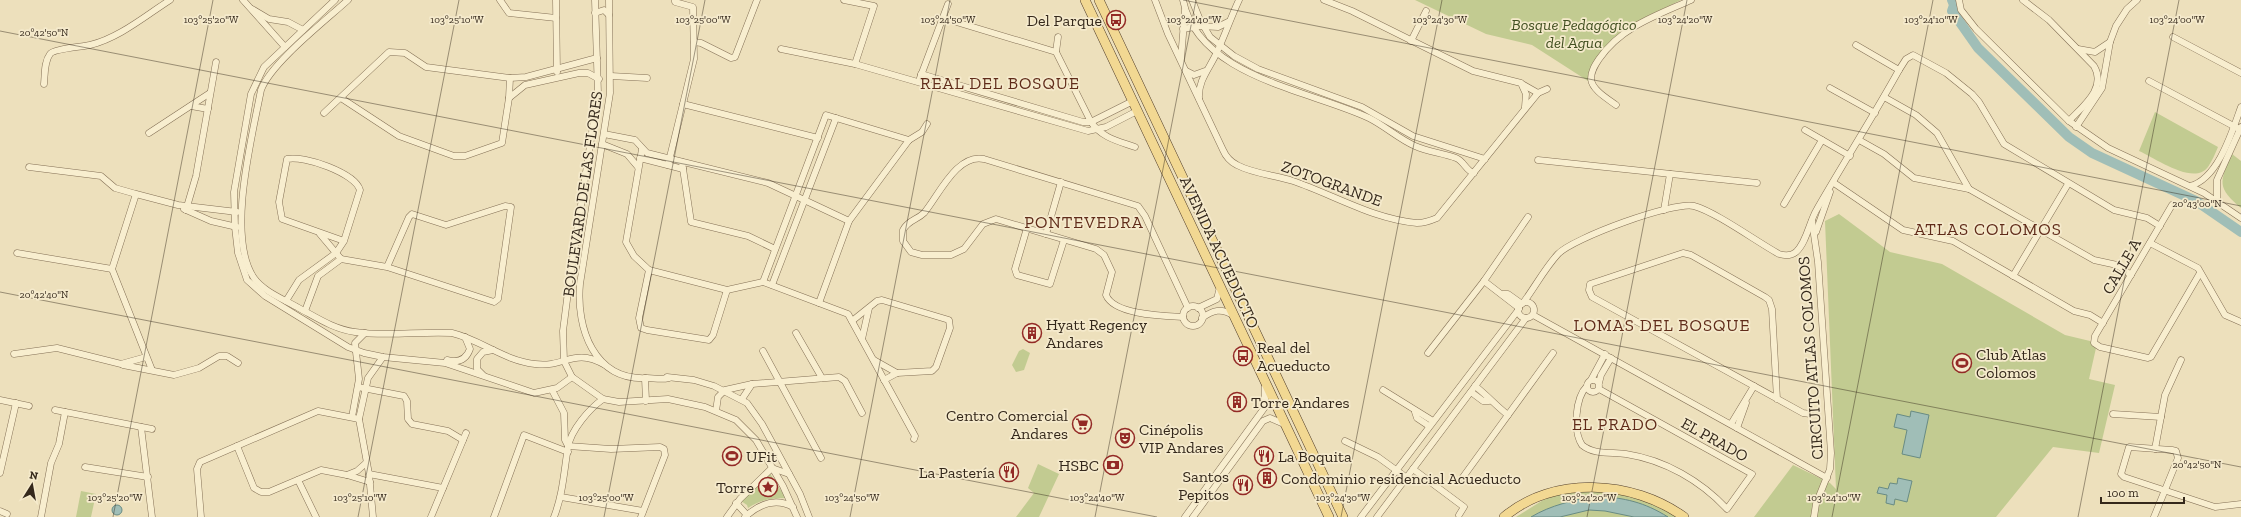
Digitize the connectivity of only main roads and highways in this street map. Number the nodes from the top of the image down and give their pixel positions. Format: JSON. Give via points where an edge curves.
{"nodes":[{"id":1,"x":1085,"y":0,"type":"edge"},
{"id":2,"x":1099,"y":0,"type":"edge"},
{"id":3,"x":1556,"y":492,"type":"junction"},
{"id":4,"x":1329,"y":517,"type":"edge"},
{"id":5,"x":1343,"y":517,"type":"edge"},
{"id":6,"x":1504,"y":517,"type":"edge"},
{"id":7,"x":1515,"y":517,"type":"edge"},
{"id":8,"x":1684,"y":517,"type":"edge"}],
"edges":[{"from":1,"to":4,"type":"main road","name":"AVENIDA ACUEDUCTO"},
{"from":2,"to":5,"type":"main road","name":"AVENIDA ACUEDUCTO"},
{"from":3,"to":6,"type":"main road","via":[[1528,502]]},
{"from":3,"to":7,"type":"main road"},
{"from":3,"to":8,"type":"main road","via":[[1589,488],[1622,491],[1661,503]]}]}
